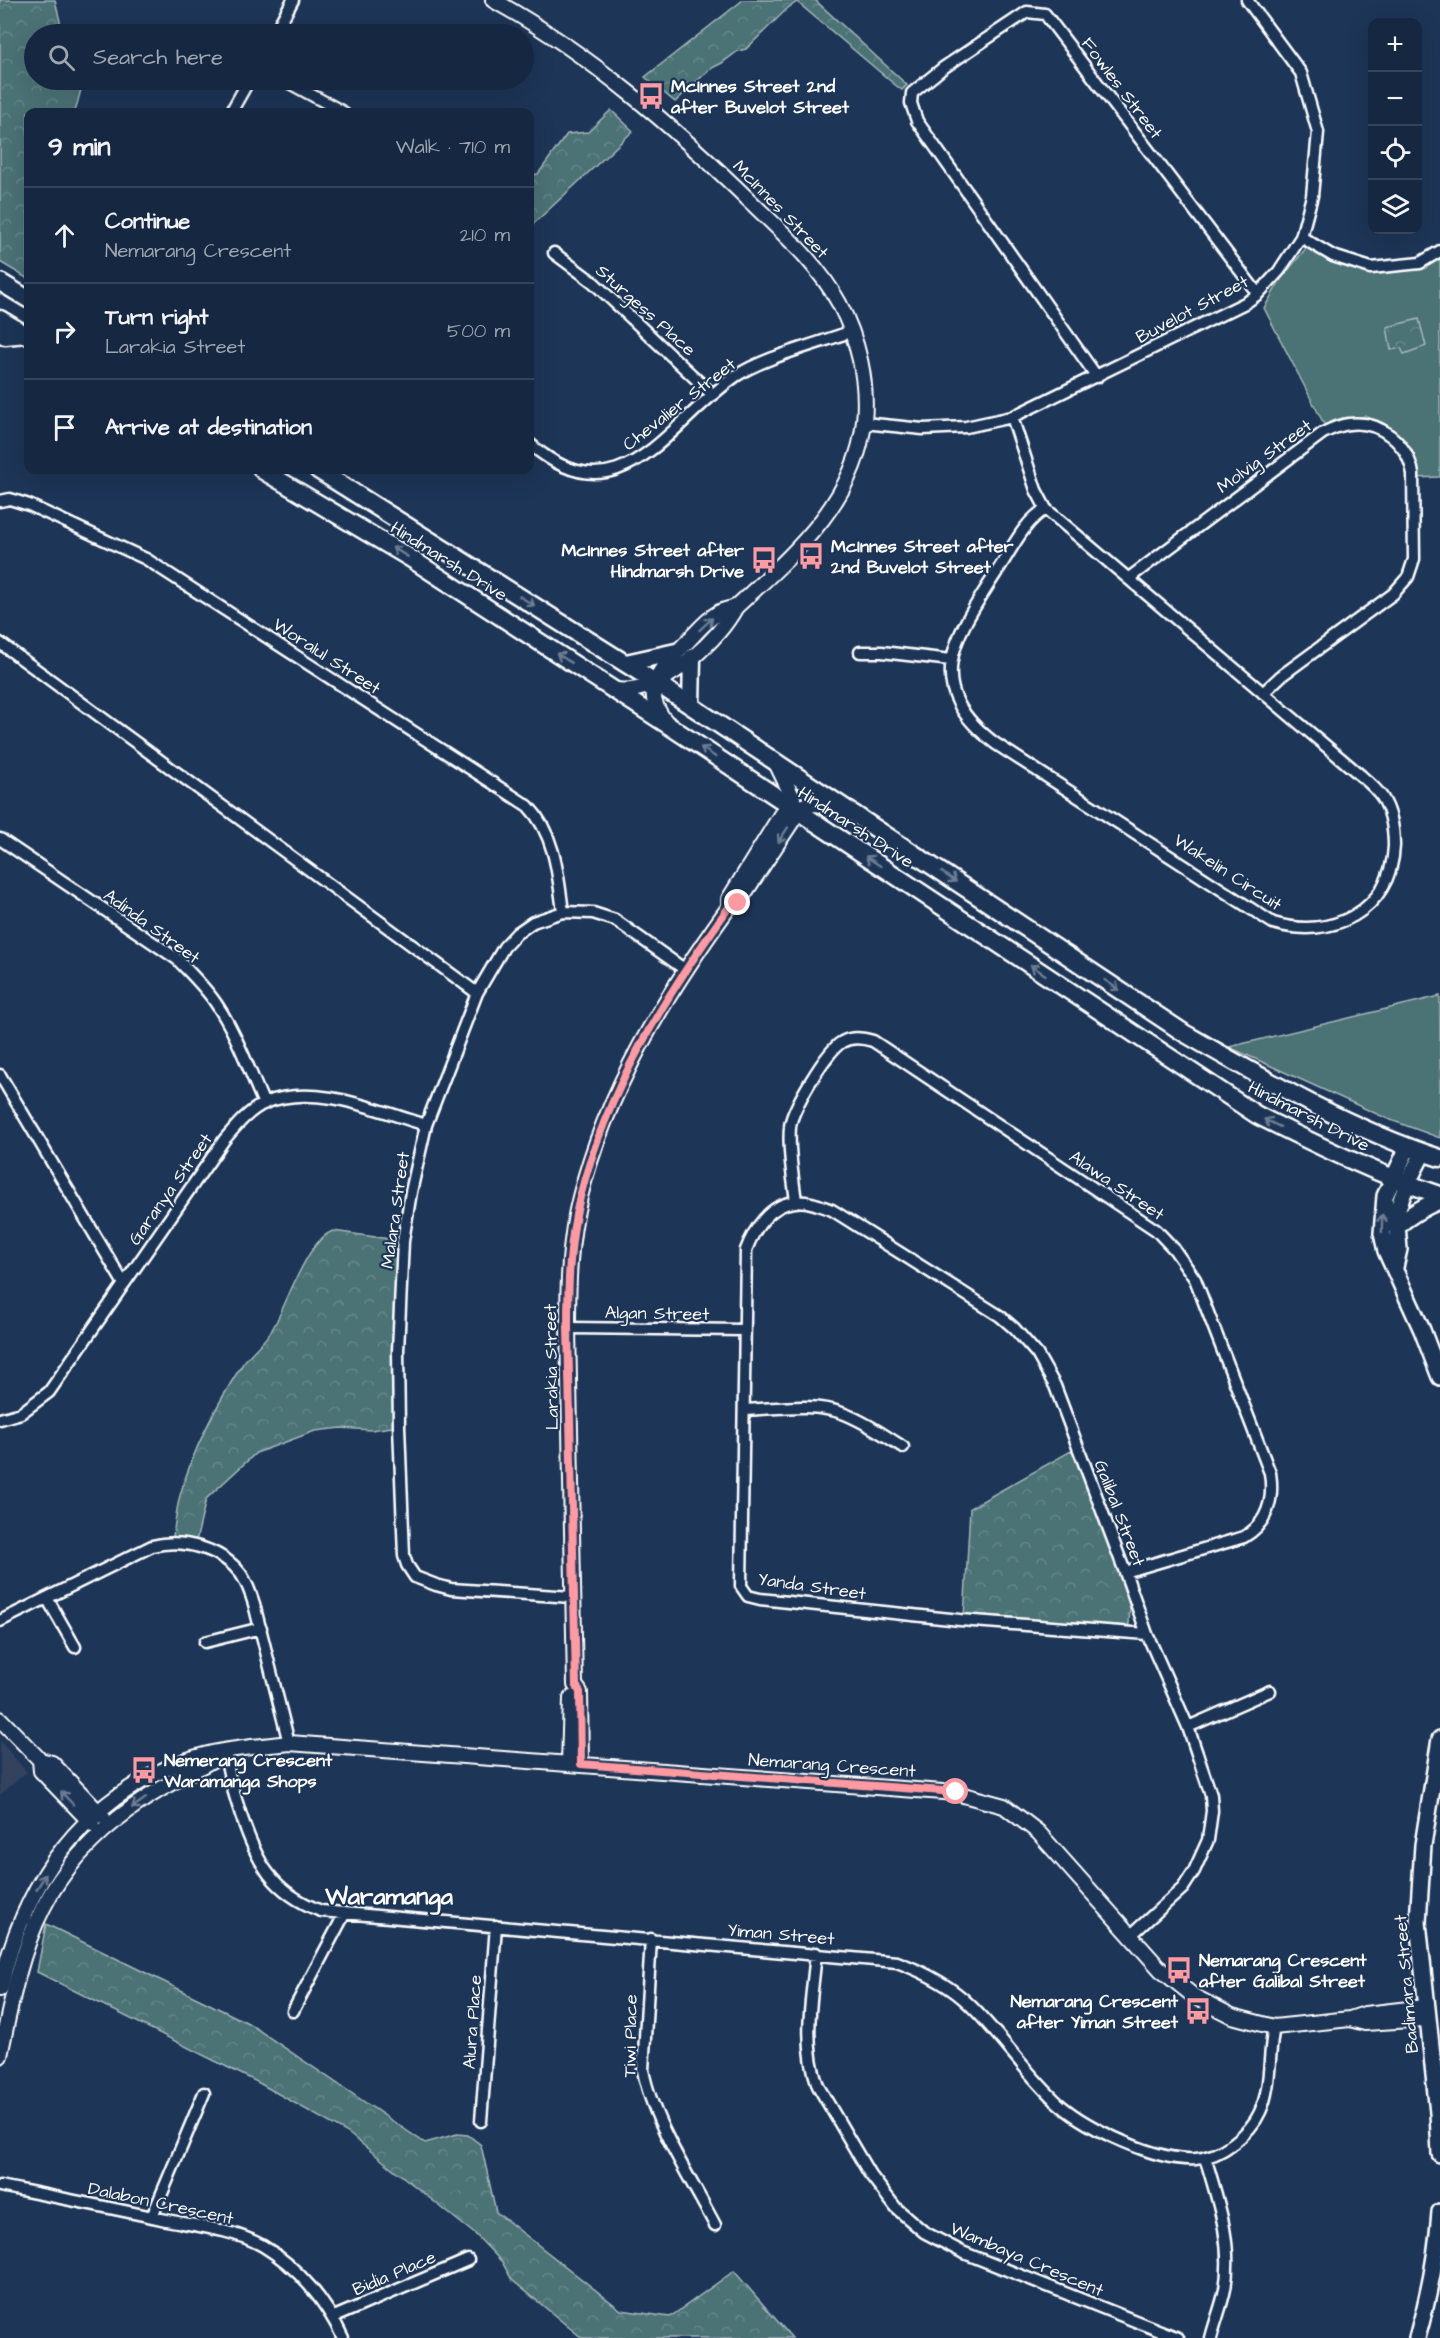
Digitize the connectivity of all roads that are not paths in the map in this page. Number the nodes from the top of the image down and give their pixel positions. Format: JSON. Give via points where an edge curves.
{"nodes":[{"id":1,"x":293,"y":0,"type":"edge"},
{"id":2,"x":493,"y":0,"type":"edge"},
{"id":3,"x":1247,"y":0,"type":"edge"},
{"id":4,"x":280,"y":24,"type":"edge"},
{"id":5,"x":532,"y":24,"type":"edge"},
{"id":6,"x":534,"y":25,"type":"edge"},
{"id":7,"x":243,"y":90,"type":"edge"},
{"id":8,"x":302,"y":90,"type":"edge"},
{"id":9,"x":233,"y":108,"type":"edge"},
{"id":10,"x":336,"y":108,"type":"edge"},
{"id":11,"x":1301,"y":237,"type":"junction"},
{"id":12,"x":1440,"y":251,"type":"edge"},
{"id":13,"x":554,"y":253,"type":"dead end"},
{"id":14,"x":0,"y":282,"type":"edge"},
{"id":15,"x":1258,"y":294,"type":"junction"},
{"id":16,"x":24,"y":297,"type":"edge"},
{"id":17,"x":0,"y":320,"type":"edge"},
{"id":18,"x":852,"y":331,"type":"junction"},
{"id":19,"x":0,"y":333,"type":"edge"},
{"id":20,"x":24,"y":333,"type":"edge"},
{"id":21,"x":24,"y":335,"type":"edge"},
{"id":22,"x":1097,"y":377,"type":"junction"},
{"id":23,"x":713,"y":395,"type":"junction"},
{"id":24,"x":1012,"y":417,"type":"junction"},
{"id":25,"x":864,"y":423,"type":"junction"},
{"id":26,"x":534,"y":448,"type":"edge"},
{"id":27,"x":269,"y":474,"type":"edge"},
{"id":28,"x":324,"y":474,"type":"edge"},
{"id":29,"x":0,"y":501,"type":"edge"},
{"id":30,"x":1046,"y":509,"type":"junction"},
{"id":31,"x":1129,"y":578,"type":"junction"},
{"id":32,"x":0,"y":643,"type":"edge"},
{"id":33,"x":860,"y":652,"type":"dead end"},
{"id":34,"x":684,"y":655,"type":"junction"},
{"id":35,"x":951,"y":660,"type":"junction"},
{"id":36,"x":626,"y":663,"type":"junction"},
{"id":37,"x":655,"y":682,"type":"junction"},
{"id":38,"x":613,"y":690,"type":"junction"},
{"id":39,"x":1263,"y":693,"type":"junction"},
{"id":40,"x":691,"y":706,"type":"junction"},
{"id":41,"x":671,"y":727,"type":"junction"},
{"id":42,"x":776,"y":763,"type":"junction"},
{"id":43,"x":793,"y":808,"type":"junction"},
{"id":44,"x":850,"y":811,"type":"junction"},
{"id":45,"x":0,"y":839,"type":"edge"},
{"id":46,"x":563,"y":912,"type":"junction"},
{"id":47,"x":684,"y":969,"type":"junction"},
{"id":48,"x":477,"y":993,"type":"junction"},
{"id":49,"x":0,"y":1075,"type":"edge"},
{"id":50,"x":264,"y":1104,"type":"junction"},
{"id":51,"x":426,"y":1125,"type":"junction"},
{"id":52,"x":1415,"y":1150,"type":"junction"},
{"id":53,"x":1440,"y":1158,"type":"edge"},
{"id":54,"x":1400,"y":1181,"type":"junction"},
{"id":55,"x":1440,"y":1195,"type":"edge"},
{"id":56,"x":1440,"y":1200,"type":"edge"},
{"id":57,"x":796,"y":1201,"type":"junction"},
{"id":58,"x":1396,"y":1227,"type":"junction"},
{"id":59,"x":1395,"y":1267,"type":"junction"},
{"id":60,"x":124,"y":1284,"type":"junction"},
{"id":61,"x":568,"y":1328,"type":"junction"},
{"id":62,"x":745,"y":1330,"type":"junction"},
{"id":63,"x":1440,"y":1377,"type":"edge"},
{"id":64,"x":744,"y":1410,"type":"junction"},
{"id":65,"x":0,"y":1419,"type":"edge"},
{"id":66,"x":903,"y":1447,"type":"dead end"},
{"id":67,"x":1125,"y":1572,"type":"junction"},
{"id":68,"x":572,"y":1597,"type":"junction"},
{"id":69,"x":47,"y":1598,"type":"junction"},
{"id":70,"x":0,"y":1621,"type":"edge"},
{"id":71,"x":261,"y":1628,"type":"junction"},
{"id":72,"x":1146,"y":1634,"type":"junction"},
{"id":73,"x":205,"y":1642,"type":"dead end"},
{"id":74,"x":75,"y":1647,"type":"dead end"},
{"id":75,"x":1270,"y":1691,"type":"dead end"},
{"id":76,"x":0,"y":1719,"type":"edge"},
{"id":77,"x":1188,"y":1727,"type":"junction"},
{"id":78,"x":1440,"y":1739,"type":"edge"},
{"id":79,"x":289,"y":1743,"type":"junction"},
{"id":80,"x":225,"y":1752,"type":"junction"},
{"id":81,"x":575,"y":1764,"type":"junction"},
{"id":82,"x":92,"y":1816,"type":"junction"},
{"id":83,"x":106,"y":1828,"type":"junction"},
{"id":84,"x":345,"y":1913,"type":"junction"},
{"id":85,"x":496,"y":1926,"type":"junction"},
{"id":86,"x":1130,"y":1936,"type":"junction"},
{"id":87,"x":651,"y":1939,"type":"junction"},
{"id":88,"x":816,"y":1953,"type":"junction"},
{"id":89,"x":0,"y":1989,"type":"edge"},
{"id":90,"x":292,"y":2011,"type":"dead end"},
{"id":91,"x":1427,"y":2013,"type":"junction"},
{"id":92,"x":1274,"y":2026,"type":"junction"},
{"id":93,"x":0,"y":2056,"type":"edge"},
{"id":94,"x":204,"y":2093,"type":"dead end"},
{"id":95,"x":481,"y":2121,"type":"dead end"},
{"id":96,"x":1440,"y":2154,"type":"edge"},
{"id":97,"x":1205,"y":2157,"type":"junction"},
{"id":98,"x":0,"y":2186,"type":"edge"},
{"id":99,"x":1440,"y":2212,"type":"edge"},
{"id":100,"x":152,"y":2217,"type":"junction"},
{"id":101,"x":715,"y":2225,"type":"dead end"},
{"id":102,"x":468,"y":2260,"type":"dead end"},
{"id":103,"x":334,"y":2317,"type":"junction"},
{"id":104,"x":343,"y":2338,"type":"edge"},
{"id":105,"x":1178,"y":2338,"type":"edge"},
{"id":106,"x":1211,"y":2338,"type":"edge"},
{"id":107,"x":1418,"y":2338,"type":"edge"}],
"edges":[{"from":1,"to":4,"type":"street"},
{"from":2,"to":5,"type":"street","name":"McInnes Street"},
{"from":3,"to":11,"type":"street","name":"Buvelot Street","via":[[1300,73],[1318,132],[1312,196]]},
{"from":6,"to":18,"type":"street","name":"McInnes Street","via":[[655,114],[719,171],[821,276]]},
{"from":7,"to":9,"type":"street"},
{"from":8,"to":10,"type":"street"},
{"from":11,"to":12,"type":"street","via":[[1333,256],[1371,268],[1420,263]]},
{"from":11,"to":15,"type":"street","name":"Buvelot Street"},
{"from":13,"to":23,"type":"street","name":"Sturgess Place","via":[[593,282]]},
{"from":14,"to":16,"type":"main road"},
{"from":15,"to":22,"type":"street","name":"Buvelot Street"},
{"from":15,"to":22,"type":"street","name":"Fowles Street","via":[[1045,14],[1027,12],[943,68],[912,93],[911,103],[917,121]]},
{"from":17,"to":20,"type":"main road"},
{"from":18,"to":23,"type":"street","name":"Chevalier Street","via":[[760,364],[737,375]]},
{"from":18,"to":25,"type":"street","name":"McInnes Street","via":[[863,375]]},
{"from":19,"to":21,"type":"main road"},
{"from":22,"to":24,"type":"street","name":"Buvelot Street"},
{"from":23,"to":26,"type":"street","name":"Chevalier Street","via":[[641,458],[607,474],[560,465]]},
{"from":24,"to":25,"type":"street","name":"Buvelot Street","via":[[966,427],[923,429]]},
{"from":24,"to":30,"type":"street","name":"Wakelin Circuit"},
{"from":25,"to":34,"type":"street","name":"McInnes Street","via":[[844,485],[820,525],[736,607],[727,623]]},
{"from":38,"to":27,"type":"main road","name":"Hindmarsh Drive","one_way":true,"via":[[410,558]]},
{"from":28,"to":36,"type":"main road","name":"Hindmarsh Drive","one_way":true},
{"from":29,"to":46,"type":"street","name":"Woralul Street","via":[[10,499],[29,505],[146,559],[528,806],[545,828],[552,847]]},
{"from":30,"to":31,"type":"street","name":"Wakelin Circuit"},
{"from":30,"to":35,"type":"street","name":"Wakelin Circuit","via":[[1030,523],[981,596],[962,627]]},
{"from":31,"to":39,"type":"street","name":"Wakelin Circuit"},
{"from":31,"to":39,"type":"street","name":"Molvig Street","via":[[1323,433],[1348,423],[1368,424],[1390,434],[1412,465],[1412,568],[1394,594]]},
{"from":32,"to":48,"type":"street"},
{"from":33,"to":35,"type":"street"},
{"from":34,"to":36,"type":"main road"},
{"from":34,"to":37,"type":"street","name":"McInnes Street"},
{"from":34,"to":40,"type":"main road"},
{"from":35,"to":39,"type":"street","name":"Wakelin Circuit","via":[[958,703],[971,723],[996,744],[1266,919],[1287,927],[1327,927],[1352,918],[1381,890],[1392,864],[1393,825],[1386,804],[1375,789]]},
{"from":36,"to":37,"type":"main road","name":"Hindmarsh Drive"},
{"from":37,"to":38,"type":"street","name":"McInnes Street","via":[[630,690]]},
{"from":37,"to":40,"type":"main road","name":"Hindmarsh Drive"},
{"from":37,"to":41,"type":"street","via":[[653,696]]},
{"from":38,"to":41,"type":"main road","name":"Hindmarsh Drive"},
{"from":40,"to":42,"type":"main road","name":"Hindmarsh Drive"},
{"from":43,"to":41,"type":"main road","name":"Hindmarsh Drive","one_way":true},
{"from":42,"to":43,"type":"street","via":[[793,798]]},
{"from":42,"to":44,"type":"main road","name":"Hindmarsh Drive"},
{"from":43,"to":44,"type":"street","via":[[816,804]]},
{"from":43,"to":47,"type":"street","name":"Larakia Street","via":[[782,813],[744,884],[729,899],[729,907]]},
{"from":54,"to":43,"type":"main road","name":"Hindmarsh Drive","one_way":true,"via":[[1257,1115]]},
{"from":44,"to":52,"type":"main road","name":"Hindmarsh Drive","one_way":true,"via":[[1184,1032],[1274,1084]]},
{"from":45,"to":50,"type":"street","name":"Adinda Street","via":[[177,959],[193,975],[228,1024]]},
{"from":46,"to":47,"type":"street","name":"Malara Street","via":[[615,920]]},
{"from":46,"to":48,"type":"street","name":"Malara Street","via":[[533,922],[517,933],[504,947]]},
{"from":47,"to":61,"type":"street","name":"Larakia Street","via":[[615,1094],[591,1159],[572,1239]]},
{"from":48,"to":51,"type":"street","name":"Malara Street"},
{"from":49,"to":60,"type":"street"},
{"from":50,"to":51,"type":"street","name":"Garanya Street","via":[[296,1095],[314,1095]]},
{"from":50,"to":60,"type":"street","name":"Garanya Street","via":[[250,1112],[224,1140]]},
{"from":51,"to":68,"type":"street","name":"Malara Street","via":[[403,1241],[398,1351],[406,1565],[424,1582],[451,1589]]},
{"from":52,"to":53,"type":"main road","name":"Hindmarsh Drive"},
{"from":52,"to":54,"type":"main road"},
{"from":54,"to":55,"type":"main road","name":"Hindmarsh Drive"},
{"from":54,"to":58,"type":"main road"},
{"from":59,"to":54,"type":"main road","one_way":true,"via":[[1382,1233],[1385,1196]]},
{"from":56,"to":58,"type":"main road","via":[[1407,1216]]},
{"from":57,"to":62,"type":"street","name":"Yanda Street","via":[[769,1214],[753,1233],[747,1250]]},
{"from":57,"to":67,"type":"street","name":"Galibal Street","via":[[832,1210],[1000,1316],[1027,1342],[1055,1386]]},
{"from":57,"to":67,"type":"street","name":"Alawa Street","via":[[790,1137],[792,1113],[834,1048],[845,1041],[865,1039],[1156,1230],[1174,1249],[1195,1279],[1273,1488],[1269,1509],[1254,1531],[1244,1537]]},
{"from":58,"to":59,"type":"main road","via":[[1399,1249]]},
{"from":59,"to":63,"type":"main road"},
{"from":60,"to":65,"type":"street","name":"Garanya Street","via":[[49,1392],[21,1413]]},
{"from":61,"to":62,"type":"street","name":"Algan Street"},
{"from":61,"to":68,"type":"street","name":"Larakia Street"},
{"from":62,"to":64,"type":"street","name":"Yanda Street"},
{"from":64,"to":66,"type":"street","via":[[815,1407],[841,1412]]},
{"from":64,"to":72,"type":"street","name":"Yanda Street","via":[[741,1586],[748,1596],[960,1620]]},
{"from":67,"to":72,"type":"street","name":"Galibal Street"},
{"from":68,"to":81,"type":"street","name":"Larakia Street"},
{"from":69,"to":70,"type":"street"},
{"from":69,"to":71,"type":"street","via":[[152,1546],[172,1542],[215,1552],[232,1564],[247,1584]]},
{"from":69,"to":74,"type":"street"},
{"from":71,"to":73,"type":"street"},
{"from":71,"to":79,"type":"street"},
{"from":72,"to":77,"type":"street","name":"Galibal Street"},
{"from":75,"to":77,"type":"street"},
{"from":76,"to":82,"type":"street","via":[[40,1760],[52,1763]]},
{"from":77,"to":86,"type":"street","name":"Galibal Street","via":[[1211,1795],[1208,1840],[1183,1887]]},
{"from":78,"to":91,"type":"main road","name":"Badimara Street","via":[[1424,1845],[1418,1922]]},
{"from":79,"to":80,"type":"street","name":"Nemarang Crescent"},
{"from":79,"to":81,"type":"street","name":"Nemarang Crescent"},
{"from":80,"to":82,"type":"street","name":"Nemarang Crescent","via":[[187,1760],[146,1779]]},
{"from":80,"to":83,"type":"street","name":"Nemarang Crescent","one_way":true,"via":[[156,1791]]},
{"from":80,"to":84,"type":"street","name":"Yiman Street","via":[[248,1838],[264,1870],[285,1893],[309,1906]]},
{"from":81,"to":86,"type":"street","name":"Nemarang Crescent","via":[[956,1792],[1004,1806],[1038,1832]]},
{"from":82,"to":83,"type":"street"},
{"from":89,"to":82,"type":"street","name":"Nemarang Crescent","one_way":true,"via":[[29,1901],[52,1863]]},
{"from":83,"to":93,"type":"street","name":"Nemarang Crescent","via":[[83,1851],[50,1896],[30,1939]]},
{"from":84,"to":85,"type":"street","name":"Yiman Street"},
{"from":84,"to":90,"type":"street"},
{"from":85,"to":87,"type":"street","name":"Yiman Street"},
{"from":85,"to":95,"type":"street","name":"Alura Place"},
{"from":86,"to":92,"type":"street","name":"Nemarang Crescent","via":[[1161,1970],[1195,1997],[1232,2016]]},
{"from":87,"to":88,"type":"street","name":"Yiman Street"},
{"from":87,"to":101,"type":"street","name":"Tiwi Place","via":[[643,2070],[646,2087]]},
{"from":88,"to":97,"type":"street","name":"Yiman Street","via":[[887,1959],[926,1974],[970,2005],[1071,2114],[1145,2149],[1179,2158]]},
{"from":88,"to":105,"type":"street","name":"Wambaya Crescent","via":[[808,2032],[813,2073],[869,2173],[896,2208],[924,2232],[962,2252]]},
{"from":91,"to":92,"type":"street","name":"Nemarang Crescent","via":[[1365,2024],[1350,2019]]},
{"from":91,"to":96,"type":"main road","name":"Badimara Street"},
{"from":92,"to":97,"type":"street","name":"Yiman Street","via":[[1260,2112],[1240,2137]]},
{"from":94,"to":100,"type":"street"},
{"from":97,"to":106,"type":"street","via":[[1225,2225],[1227,2252],[1225,2291]]},
{"from":98,"to":100,"type":"street","name":"Dalabon Crescent"},
{"from":99,"to":107,"type":"main road","via":[[1437,2248]]},
{"from":100,"to":103,"type":"street","name":"Dalabon Crescent","via":[[224,2232],[262,2246],[309,2284]]},
{"from":102,"to":103,"type":"street","name":"Bidia Place"},
{"from":103,"to":104,"type":"street","name":"Dalabon Crescent"}]}
